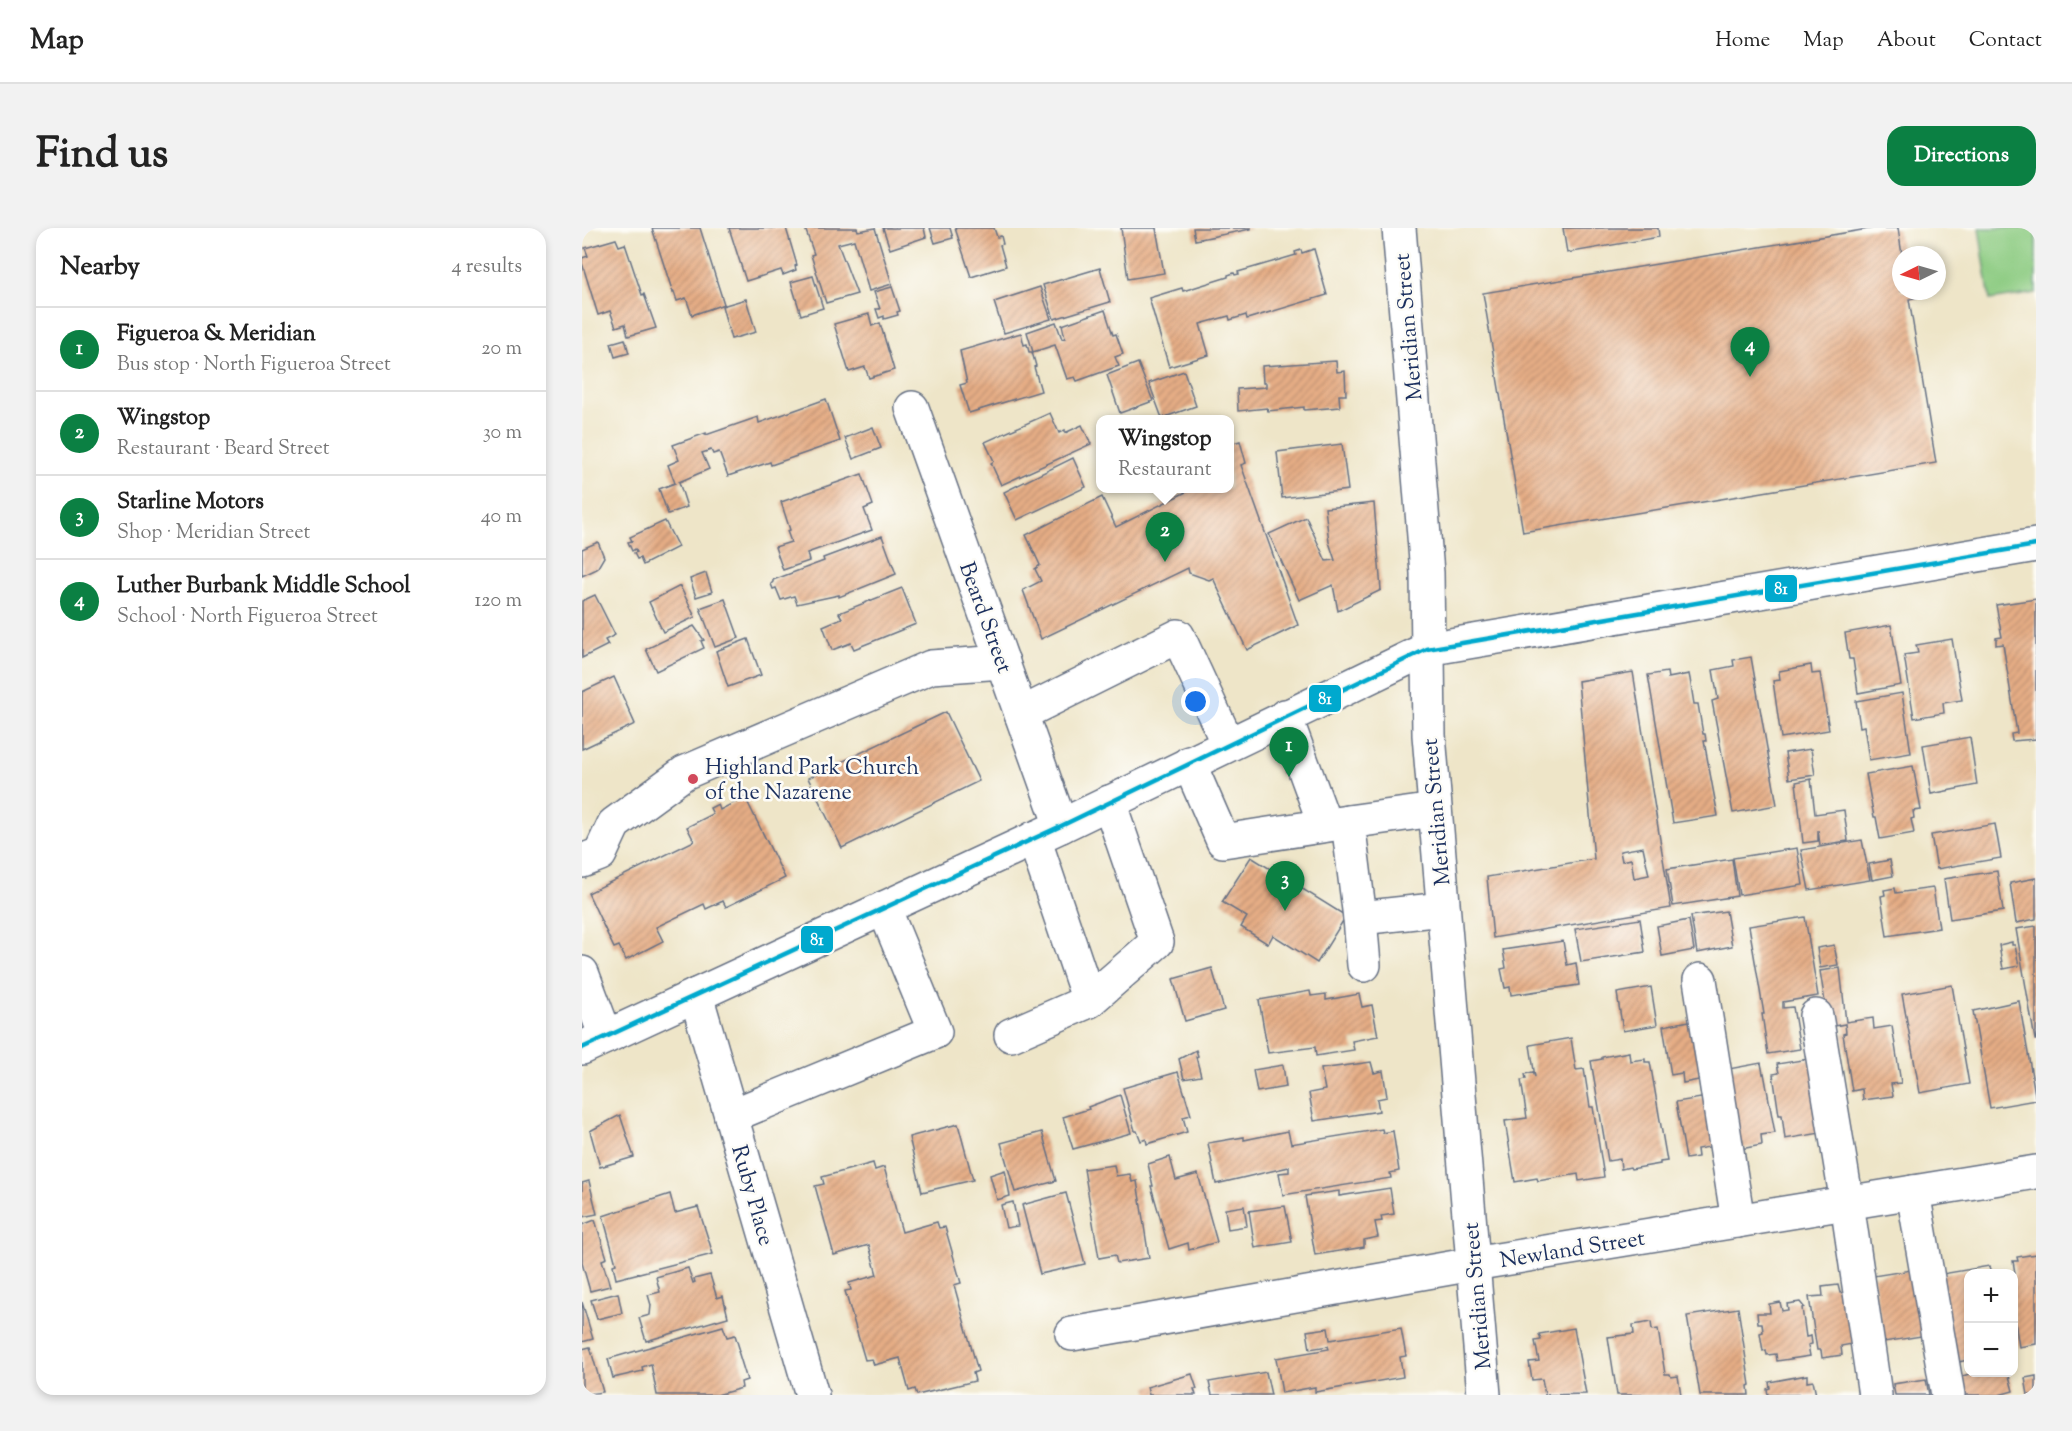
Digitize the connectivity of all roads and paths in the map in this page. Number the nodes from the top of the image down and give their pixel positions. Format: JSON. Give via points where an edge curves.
{"nodes":[{"id":1,"x":1399,"y":228,"type":"edge"},
{"id":2,"x":912,"y":408,"type":"dead end"},
{"id":3,"x":2036,"y":545,"type":"edge"},
{"id":4,"x":1426,"y":649,"type":"junction"},
{"id":5,"x":1003,"y":662,"type":"junction"},
{"id":6,"x":1021,"y":714,"type":"junction"},
{"id":7,"x":1285,"y":716,"type":"junction"},
{"id":8,"x":1228,"y":744,"type":"junction"},
{"id":9,"x":1189,"y":763,"type":"junction"},
{"id":10,"x":1109,"y":802,"type":"junction"},
{"id":11,"x":1435,"y":810,"type":"junction"},
{"id":12,"x":1336,"y":824,"type":"junction"},
{"id":13,"x":1048,"y":832,"type":"junction"},
{"id":14,"x":582,"y":861,"type":"edge"},
{"id":15,"x":884,"y":908,"type":"junction"},
{"id":16,"x":1443,"y":909,"type":"junction"},
{"id":17,"x":1360,"y":918,"type":"junction"},
{"id":18,"x":1364,"y":965,"type":"dead end"},
{"id":19,"x":582,"y":973,"type":"edge"},
{"id":20,"x":1700,"y":980,"type":"dead end"},
{"id":21,"x":696,"y":995,"type":"junction"},
{"id":22,"x":1089,"y":1001,"type":"junction"},
{"id":23,"x":1816,"y":1016,"type":"dead end"},
{"id":24,"x":1011,"y":1035,"type":"dead end"},
{"id":25,"x":594,"y":1043,"type":"edge"},
{"id":26,"x":731,"y":1116,"type":"junction"},
{"id":27,"x":2036,"y":1172,"type":"edge"},
{"id":28,"x":1913,"y":1192,"type":"junction"},
{"id":29,"x":1847,"y":1203,"type":"junction"},
{"id":30,"x":1738,"y":1221,"type":"junction"},
{"id":31,"x":1473,"y":1264,"type":"junction"},
{"id":32,"x":1072,"y":1334,"type":"dead end"},
{"id":33,"x":812,"y":1395,"type":"edge"},
{"id":34,"x":1484,"y":1395,"type":"edge"},
{"id":35,"x":1875,"y":1395,"type":"edge"},
{"id":36,"x":1948,"y":1395,"type":"edge"}],
"edges":[{"from":1,"to":4,"type":"street","name":"Meridian Street","via":[[1427,573]]},
{"from":2,"to":5,"type":"street","name":"Beard Street"},
{"from":3,"to":4,"type":"street"},
{"from":4,"to":7,"type":"street"},
{"from":4,"to":11,"type":"street","name":"Meridian Street"},
{"from":5,"to":6,"type":"street","name":"Beard Street"},
{"from":5,"to":14,"type":"street","via":[[931,667],[684,772],[614,824],[600,854]]},
{"from":6,"to":8,"type":"street","via":[[1178,636]]},
{"from":6,"to":13,"type":"street","name":"Beard Street"},
{"from":7,"to":8,"type":"street"},
{"from":7,"to":12,"type":"street"},
{"from":8,"to":9,"type":"street"},
{"from":9,"to":10,"type":"street"},
{"from":9,"to":12,"type":"street","via":[[1223,841]]},
{"from":10,"to":13,"type":"street"},
{"from":10,"to":22,"type":"street","via":[[1158,942]]},
{"from":11,"to":12,"type":"street"},
{"from":11,"to":16,"type":"street","name":"Meridian Street"},
{"from":12,"to":17,"type":"street"},
{"from":13,"to":15,"type":"street"},
{"from":13,"to":22,"type":"street","name":"Beard Street"},
{"from":15,"to":21,"type":"street"},
{"from":15,"to":26,"type":"street","via":[[935,1032]]},
{"from":16,"to":17,"type":"street"},
{"from":16,"to":31,"type":"street","name":"Meridian Street"},
{"from":17,"to":18,"type":"street"},
{"from":19,"to":25,"type":"street"},
{"from":20,"to":30,"type":"street"},
{"from":21,"to":25,"type":"street"},
{"from":21,"to":26,"type":"street","name":"Ruby Place"},
{"from":22,"to":24,"type":"street"},
{"from":23,"to":29,"type":"street"},
{"from":26,"to":33,"type":"street","name":"Ruby Place"},
{"from":27,"to":28,"type":"street","name":"Newland Street"},
{"from":28,"to":29,"type":"street","name":"Newland Street"},
{"from":28,"to":36,"type":"street"},
{"from":29,"to":30,"type":"street","name":"Newland Street"},
{"from":29,"to":35,"type":"street"},
{"from":30,"to":31,"type":"street","name":"Newland Street"},
{"from":31,"to":32,"type":"street","name":"Newland Street"},
{"from":31,"to":34,"type":"street","name":"Meridian Street"}]}
